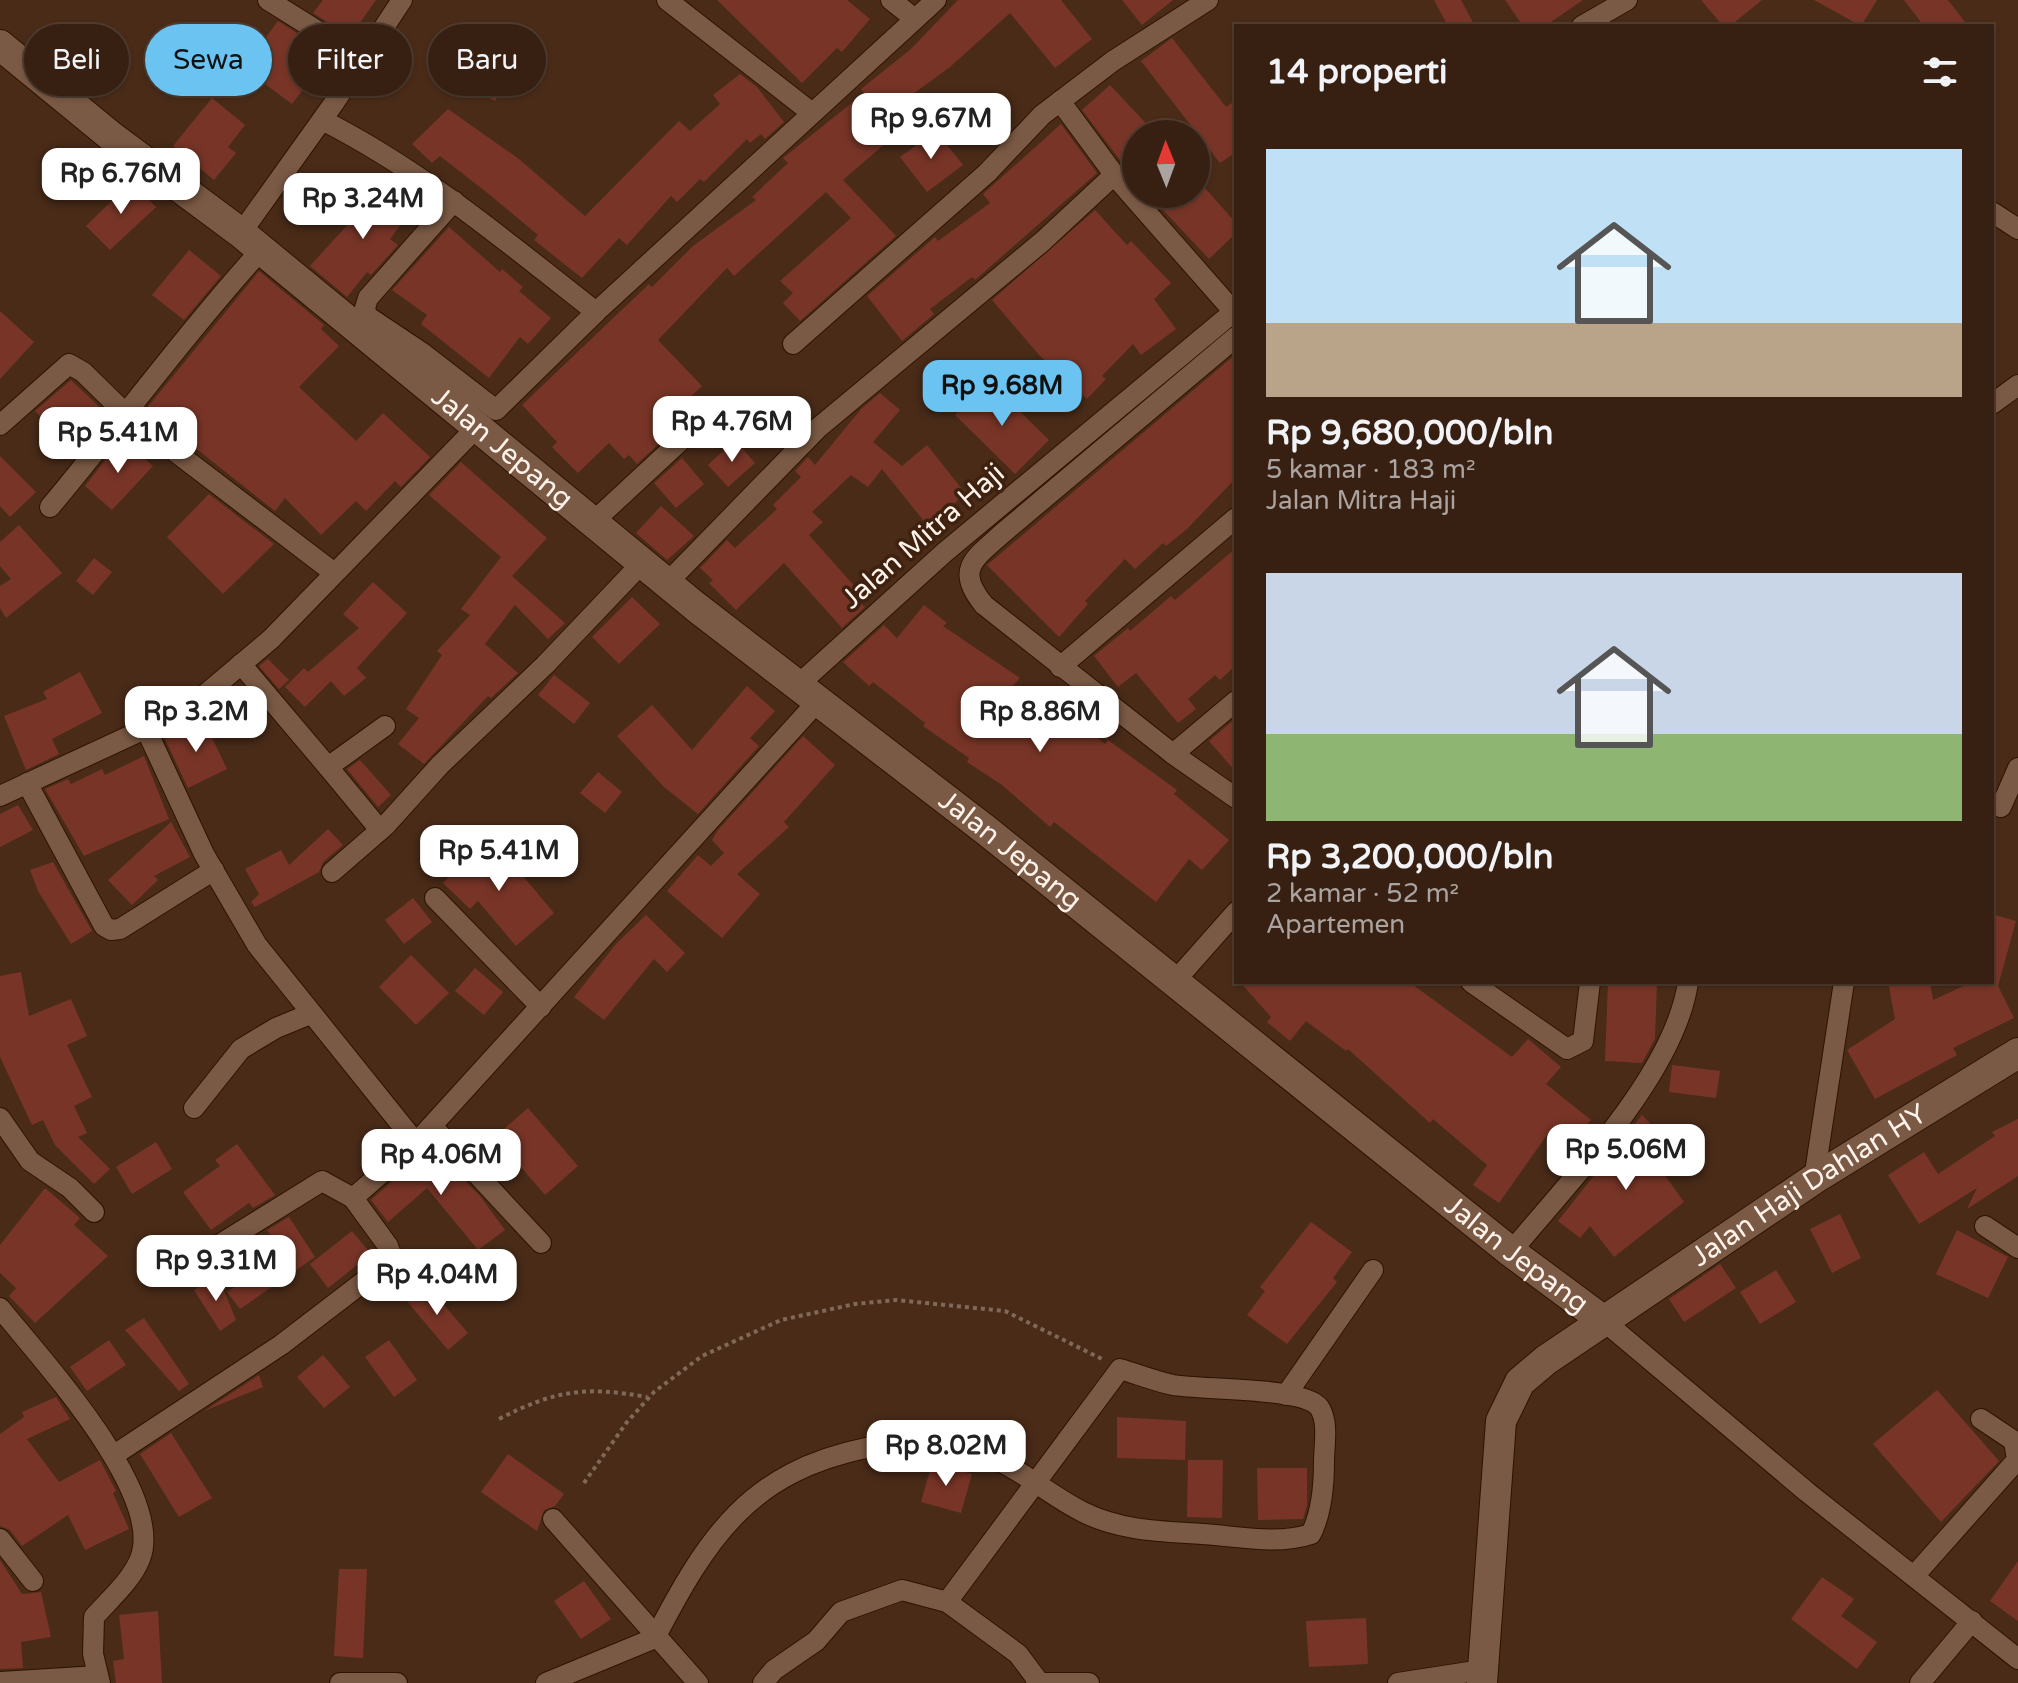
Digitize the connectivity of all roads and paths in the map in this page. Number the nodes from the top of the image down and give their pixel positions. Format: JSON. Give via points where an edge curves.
{"nodes":[{"id":1,"x":268,"y":0,"type":"edge"},
{"id":2,"x":402,"y":0,"type":"edge"},
{"id":3,"x":667,"y":0,"type":"edge"},
{"id":4,"x":891,"y":0,"type":"edge"},
{"id":5,"x":936,"y":0,"type":"edge"},
{"id":6,"x":1208,"y":0,"type":"edge"},
{"id":7,"x":1616,"y":2,"type":"edge"},
{"id":8,"x":915,"y":19,"type":"junction"},
{"id":9,"x":306,"y":24,"type":"edge"},
{"id":10,"x":387,"y":24,"type":"edge"},
{"id":11,"x":1585,"y":24,"type":"edge"},
{"id":12,"x":0,"y":45,"type":"edge"},
{"id":13,"x":339,"y":96,"type":"edge"},
{"id":14,"x":1060,"y":101,"type":"junction"},
{"id":15,"x":334,"y":103,"type":"junction"},
{"id":16,"x":812,"y":113,"type":"junction"},
{"id":17,"x":322,"y":120,"type":"junction"},
{"id":18,"x":373,"y":146,"type":"junction"},
{"id":19,"x":1114,"y":175,"type":"junction"},
{"id":20,"x":454,"y":201,"type":"junction"},
{"id":21,"x":1994,"y":213,"type":"edge"},
{"id":22,"x":2018,"y":229,"type":"edge"},
{"id":23,"x":251,"y":241,"type":"junction"},
{"id":24,"x":1234,"y":310,"type":"edge"},
{"id":25,"x":596,"y":312,"type":"junction"},
{"id":26,"x":1234,"y":312,"type":"edge"},
{"id":27,"x":1234,"y":339,"type":"edge"},
{"id":28,"x":793,"y":344,"type":"dead end"},
{"id":29,"x":2018,"y":385,"type":"edge"},
{"id":30,"x":1994,"y":403,"type":"edge"},
{"id":31,"x":716,"y":408,"type":"dead end"},
{"id":32,"x":127,"y":415,"type":"junction"},
{"id":33,"x":0,"y":425,"type":"edge"},
{"id":34,"x":476,"y":428,"type":"junction"},
{"id":35,"x":50,"y":507,"type":"dead end"},
{"id":36,"x":1234,"y":520,"type":"edge"},
{"id":37,"x":593,"y":522,"type":"junction"},
{"id":38,"x":642,"y":563,"type":"junction"},
{"id":39,"x":333,"y":572,"type":"junction"},
{"id":40,"x":667,"y":583,"type":"junction"},
{"id":41,"x":241,"y":664,"type":"junction"},
{"id":42,"x":1060,"y":667,"type":"junction"},
{"id":43,"x":808,"y":693,"type":"junction"},
{"id":44,"x":1234,"y":703,"type":"edge"},
{"id":45,"x":385,"y":726,"type":"dead end"},
{"id":46,"x":145,"y":727,"type":"junction"},
{"id":47,"x":1173,"y":754,"type":"junction"},
{"id":48,"x":328,"y":767,"type":"junction"},
{"id":49,"x":2018,"y":768,"type":"edge"},
{"id":50,"x":27,"y":783,"type":"junction"},
{"id":51,"x":0,"y":796,"type":"edge"},
{"id":52,"x":1234,"y":797,"type":"edge"},
{"id":53,"x":2004,"y":808,"type":"edge"},
{"id":54,"x":380,"y":830,"type":"junction"},
{"id":55,"x":214,"y":870,"type":"junction"},
{"id":56,"x":332,"y":872,"type":"dead end"},
{"id":57,"x":435,"y":898,"type":"dead end"},
{"id":58,"x":1234,"y":914,"type":"edge"},
{"id":59,"x":1175,"y":981,"type":"junction"},
{"id":60,"x":1474,"y":984,"type":"edge"},
{"id":61,"x":1590,"y":984,"type":"edge"},
{"id":62,"x":1687,"y":984,"type":"edge"},
{"id":63,"x":1844,"y":984,"type":"edge"},
{"id":64,"x":541,"y":1007,"type":"junction"},
{"id":65,"x":310,"y":1014,"type":"junction"},
{"id":66,"x":2018,"y":1053,"type":"edge"},
{"id":67,"x":194,"y":1108,"type":"dead end"},
{"id":68,"x":0,"y":1118,"type":"edge"},
{"id":69,"x":433,"y":1127,"type":"junction"},
{"id":70,"x":416,"y":1143,"type":"junction"},
{"id":71,"x":1814,"y":1179,"type":"junction"},
{"id":72,"x":353,"y":1198,"type":"junction"},
{"id":73,"x":94,"y":1212,"type":"dead end"},
{"id":74,"x":1985,"y":1226,"type":"dead end"},
{"id":75,"x":541,"y":1243,"type":"dead end"},
{"id":76,"x":2018,"y":1248,"type":"edge"},
{"id":77,"x":1511,"y":1252,"type":"junction"},
{"id":78,"x":1373,"y":1270,"type":"dead end"},
{"id":79,"x":177,"y":1271,"type":"dead end"},
{"id":80,"x":0,"y":1308,"type":"edge"},
{"id":81,"x":1604,"y":1321,"type":"junction"},
{"id":82,"x":1120,"y":1369,"type":"junction"},
{"id":83,"x":1286,"y":1395,"type":"junction"},
{"id":84,"x":648,"y":1398,"type":"junction"},
{"id":85,"x":499,"y":1419,"type":"dead end"},
{"id":86,"x":1981,"y":1419,"type":"dead end"},
{"id":87,"x":114,"y":1455,"type":"junction"},
{"id":88,"x":2018,"y":1460,"type":"edge"},
{"id":89,"x":584,"y":1483,"type":"dead end"},
{"id":90,"x":1035,"y":1485,"type":"junction"},
{"id":91,"x":553,"y":1519,"type":"dead end"},
{"id":92,"x":0,"y":1539,"type":"edge"},
{"id":93,"x":1914,"y":1576,"type":"junction"},
{"id":94,"x":33,"y":1581,"type":"dead end"},
{"id":95,"x":947,"y":1602,"type":"junction"},
{"id":96,"x":1972,"y":1621,"type":"junction"},
{"id":97,"x":655,"y":1638,"type":"junction"},
{"id":98,"x":2018,"y":1659,"type":"edge"},
{"id":99,"x":1482,"y":1677,"type":"edge"},
{"id":100,"x":99,"y":1680,"type":"edge"},
{"id":101,"x":0,"y":1682,"type":"edge"},
{"id":102,"x":1038,"y":1682,"type":"edge"},
{"id":103,"x":340,"y":1683,"type":"edge"},
{"id":104,"x":397,"y":1683,"type":"edge"},
{"id":105,"x":546,"y":1683,"type":"edge"},
{"id":106,"x":698,"y":1683,"type":"edge"},
{"id":107,"x":763,"y":1683,"type":"edge"},
{"id":108,"x":1089,"y":1683,"type":"edge"},
{"id":109,"x":1398,"y":1683,"type":"edge"},
{"id":110,"x":1920,"y":1683,"type":"edge"}],
"edges":[{"from":1,"to":9,"type":"street"},
{"from":2,"to":10,"type":"street"},
{"from":3,"to":16,"type":"street"},
{"from":4,"to":8,"type":"street"},
{"from":5,"to":8,"type":"street"},
{"from":6,"to":14,"type":"street"},
{"from":7,"to":11,"type":"street"},
{"from":8,"to":16,"type":"street"},
{"from":12,"to":23,"type":"street","name":"Jalan Jepang"},
{"from":13,"to":15,"type":"street"},
{"from":14,"to":19,"type":"street"},
{"from":14,"to":28,"type":"street","via":[[987,173]]},
{"from":15,"to":17,"type":"street"},
{"from":15,"to":18,"type":"street"},
{"from":16,"to":25,"type":"street"},
{"from":17,"to":18,"type":"street"},
{"from":17,"to":23,"type":"street"},
{"from":18,"to":20,"type":"street"},
{"from":19,"to":24,"type":"street"},
{"from":19,"to":40,"type":"street","via":[[1043,241],[818,428]]},
{"from":20,"to":25,"type":"street"},
{"from":20,"to":25,"type":"street","via":[[368,298],[367,316],[496,410]]},
{"from":21,"to":22,"type":"street"},
{"from":23,"to":32,"type":"street"},
{"from":23,"to":34,"type":"street","name":"Jalan Jepang"},
{"from":26,"to":43,"type":"street","name":"Jalan Mitra Haji","via":[[934,561]]},
{"from":27,"to":42,"type":"street","via":[[974,559],[967,573],[970,589]]},
{"from":29,"to":30,"type":"street"},
{"from":31,"to":37,"type":"street"},
{"from":32,"to":33,"type":"street","via":[[69,364]]},
{"from":32,"to":35,"type":"street"},
{"from":32,"to":39,"type":"street"},
{"from":34,"to":37,"type":"street","name":"Jalan Jepang"},
{"from":34,"to":39,"type":"street"},
{"from":36,"to":42,"type":"street"},
{"from":37,"to":38,"type":"street","name":"Jalan Jepang"},
{"from":38,"to":40,"type":"street","name":"Jalan Jepang"},
{"from":38,"to":54,"type":"street"},
{"from":39,"to":41,"type":"street"},
{"from":40,"to":43,"type":"street","name":"Jalan Jepang"},
{"from":41,"to":46,"type":"street","via":[[188,709]]},
{"from":41,"to":48,"type":"street"},
{"from":42,"to":47,"type":"street"},
{"from":43,"to":59,"type":"street","name":"Jalan Jepang"},
{"from":43,"to":64,"type":"street","name":"Jalan Mitra Haji"},
{"from":44,"to":47,"type":"street"},
{"from":45,"to":48,"type":"street"},
{"from":46,"to":50,"type":"street"},
{"from":46,"to":55,"type":"street"},
{"from":47,"to":52,"type":"street"},
{"from":48,"to":54,"type":"street"},
{"from":49,"to":53,"type":"street"},
{"from":50,"to":51,"type":"street"},
{"from":50,"to":55,"type":"street","via":[[104,926],[111,930]]},
{"from":54,"to":56,"type":"street"},
{"from":55,"to":65,"type":"street","via":[[257,945]]},
{"from":57,"to":64,"type":"street"},
{"from":58,"to":59,"type":"street"},
{"from":59,"to":77,"type":"street","name":"Jalan Jepang"},
{"from":60,"to":61,"type":"street","via":[[1572,1049],[1583,1041]]},
{"from":62,"to":77,"type":"street","via":[[1665,1051],[1632,1101]]},
{"from":63,"to":71,"type":"street"},
{"from":64,"to":69,"type":"street","name":"Jalan Mitra Haji"},
{"from":65,"to":67,"type":"street","via":[[241,1049]]},
{"from":65,"to":70,"type":"street"},
{"from":66,"to":71,"type":"street","name":"Jalan Haji Dahlan HY"},
{"from":68,"to":73,"type":"street","via":[[30,1161]]},
{"from":69,"to":70,"type":"street","name":"Jalan Mitra Haji"},
{"from":69,"to":75,"type":"street"},
{"from":70,"to":72,"type":"street","name":"Jalan Mitra Haji"},
{"from":71,"to":81,"type":"street","name":"Jalan Haji Dahlan HY"},
{"from":72,"to":79,"type":"street","via":[[322,1181]]},
{"from":72,"to":87,"type":"street","via":[[388,1246],[388,1263],[281,1345]]},
{"from":74,"to":76,"type":"street"},
{"from":77,"to":81,"type":"street","name":"Jalan Jepang"},
{"from":78,"to":83,"type":"street"},
{"from":80,"to":87,"type":"street"},
{"from":81,"to":93,"type":"street","name":"Jalan Jepang"},
{"from":81,"to":99,"type":"street","name":"Jalan Haji Dahlan HY","via":[[1520,1382],[1501,1421]]},
{"from":82,"to":83,"type":"street","via":[[1173,1385]]},
{"from":82,"to":84,"type":"path","via":[[1005,1311],[896,1300],[781,1320],[702,1356]]},
{"from":82,"to":90,"type":"street"},
{"from":83,"to":90,"type":"street","via":[[1311,1400],[1325,1422],[1319,1519],[1311,1534],[1278,1539],[1132,1529],[1087,1514]]},
{"from":84,"to":85,"type":"path","via":[[588,1389],[550,1397]]},
{"from":84,"to":89,"type":"path"},
{"from":86,"to":88,"type":"street","via":[[2014,1441]]},
{"from":87,"to":100,"type":"street","via":[[138,1508],[144,1544],[130,1577],[94,1617]]},
{"from":88,"to":93,"type":"street"},
{"from":90,"to":95,"type":"street"},
{"from":90,"to":97,"type":"street","via":[[997,1461],[949,1446],[881,1445],[792,1470],[754,1496],[722,1530]]},
{"from":91,"to":97,"type":"street"},
{"from":92,"to":94,"type":"street"},
{"from":93,"to":96,"type":"street","name":"Jalan Jepang"},
{"from":95,"to":102,"type":"street","via":[[1018,1654]]},
{"from":95,"to":107,"type":"street","via":[[902,1590],[865,1601],[841,1612],[816,1641]]},
{"from":96,"to":98,"type":"street","name":"Jalan Jepang"},
{"from":96,"to":110,"type":"street"},
{"from":97,"to":105,"type":"street"},
{"from":97,"to":106,"type":"street"},
{"from":99,"to":109,"type":"street"},
{"from":100,"to":101,"type":"street"},
{"from":102,"to":108,"type":"street"},
{"from":103,"to":104,"type":"street"}]}
